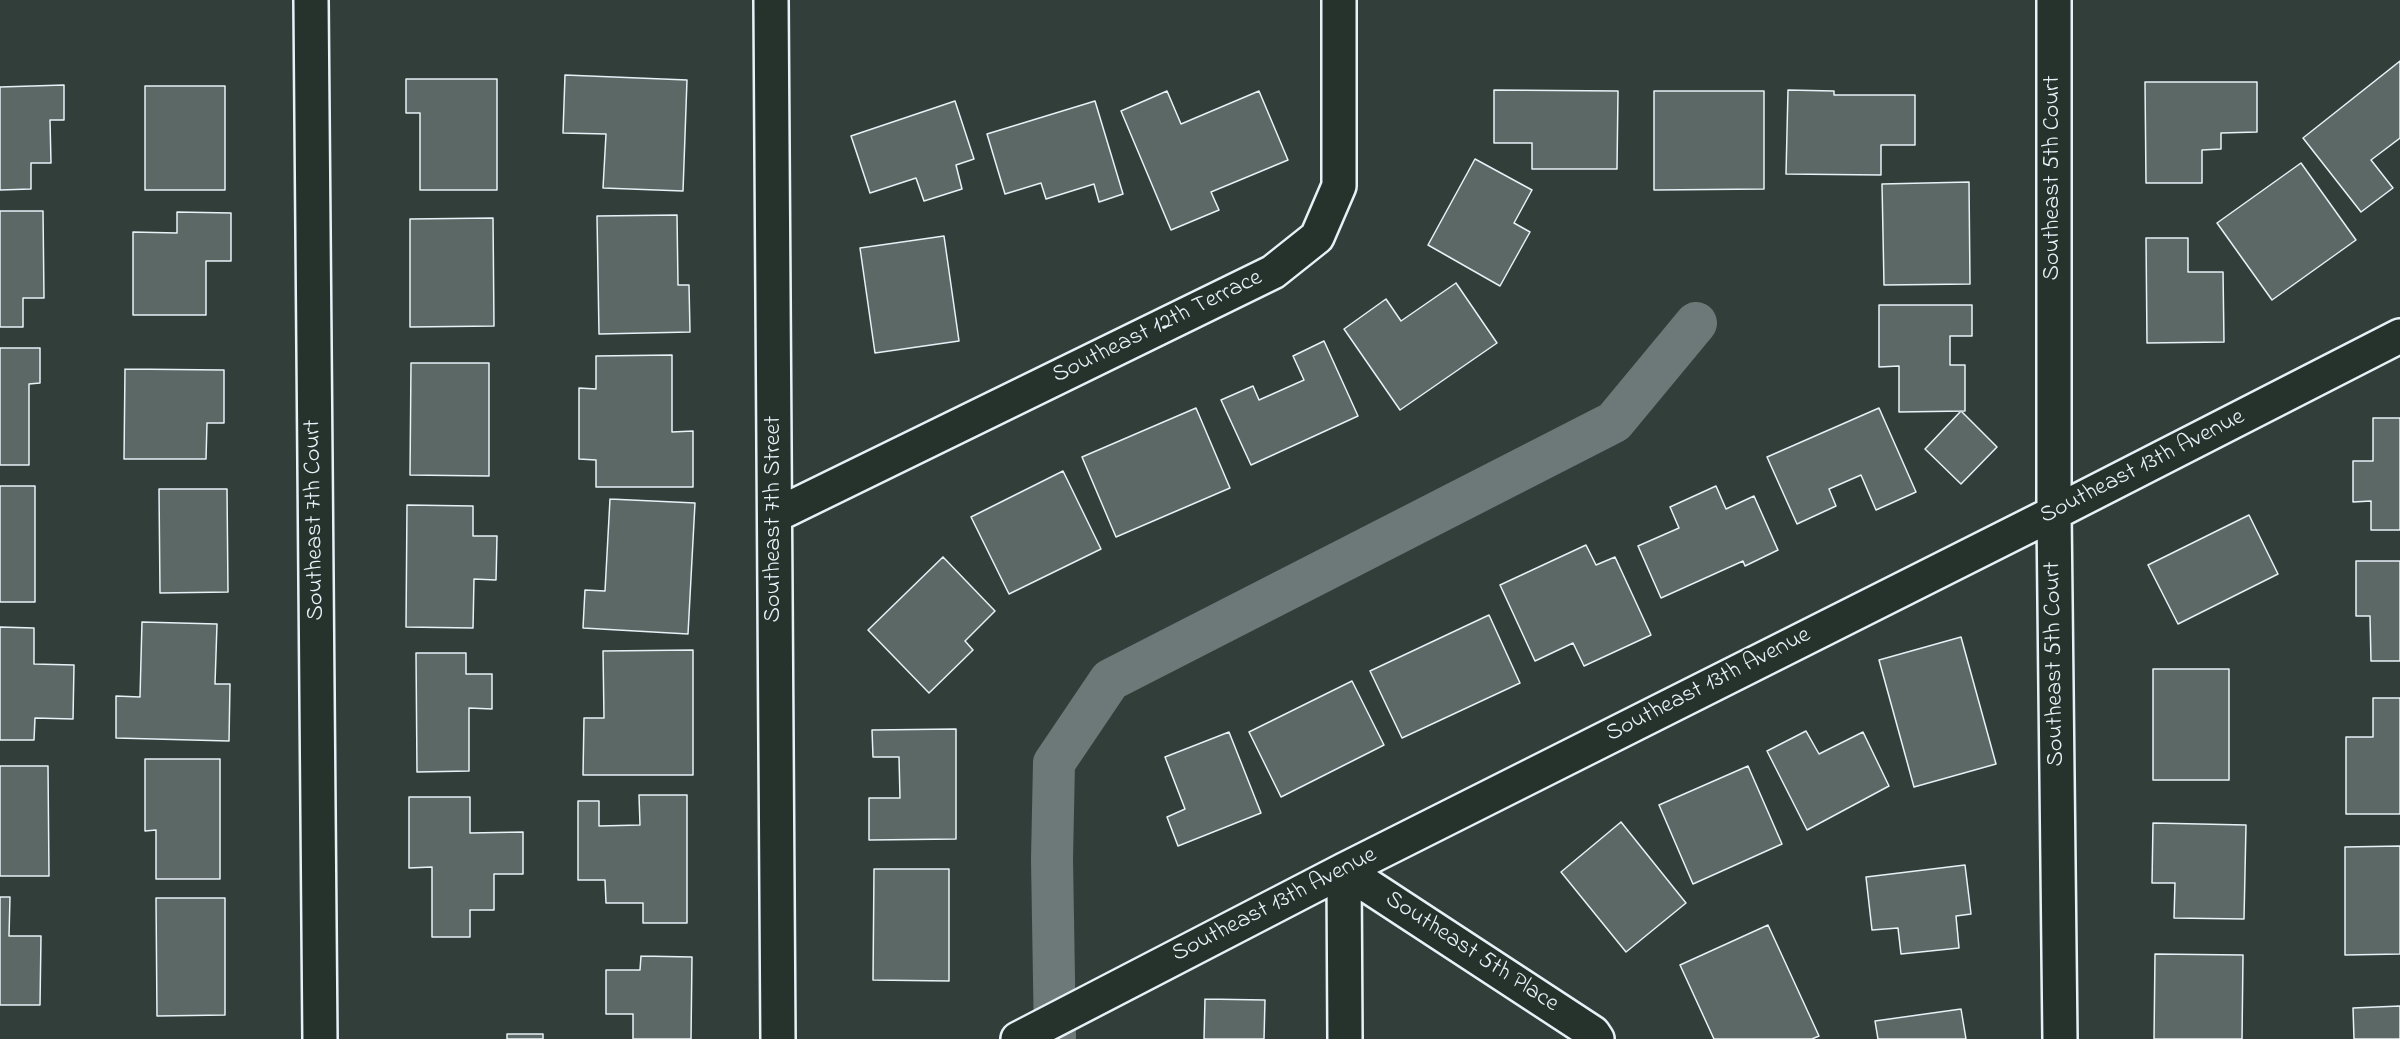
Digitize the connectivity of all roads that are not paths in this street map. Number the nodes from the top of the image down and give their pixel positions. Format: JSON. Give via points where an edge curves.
{"nodes":[{"id":1,"x":311,"y":0,"type":"edge"},
{"id":2,"x":771,"y":0,"type":"edge"},
{"id":3,"x":1339,"y":0,"type":"edge"},
{"id":4,"x":2054,"y":0,"type":"edge"},
{"id":5,"x":2400,"y":336,"type":"edge"},
{"id":6,"x":2054,"y":513,"type":"junction"},
{"id":7,"x":776,"y":515,"type":"junction"},
{"id":8,"x":1344,"y":870,"type":"junction"},
{"id":9,"x":320,"y":1039,"type":"edge"},
{"id":10,"x":778,"y":1039,"type":"edge"},
{"id":11,"x":1018,"y":1039,"type":"edge"},
{"id":12,"x":1345,"y":1039,"type":"edge"},
{"id":13,"x":1597,"y":1039,"type":"edge"},
{"id":14,"x":2060,"y":1039,"type":"edge"}],
"edges":[{"from":1,"to":9,"type":"street","name":"Southeast 7th Court"},
{"from":2,"to":7,"type":"street","name":"Southeast 7th Street"},
{"from":3,"to":7,"type":"street","name":"Southeast 12th Terrace","via":[[1339,186],[1317,237],[1274,272]]},
{"from":4,"to":6,"type":"street","name":"Southeast 5th Court"},
{"from":5,"to":6,"type":"street","name":"Southeast 13th Avenue"},
{"from":6,"to":8,"type":"street","name":"Southeast 13th Avenue"},
{"from":6,"to":14,"type":"street","name":"Southeast 5th Court"},
{"from":7,"to":10,"type":"street","name":"Southeast 7th Street"},
{"from":8,"to":11,"type":"street","name":"Southeast 13th Avenue"},
{"from":8,"to":12,"type":"street"},
{"from":8,"to":13,"type":"street","name":"Southeast 5th Place"}]}
